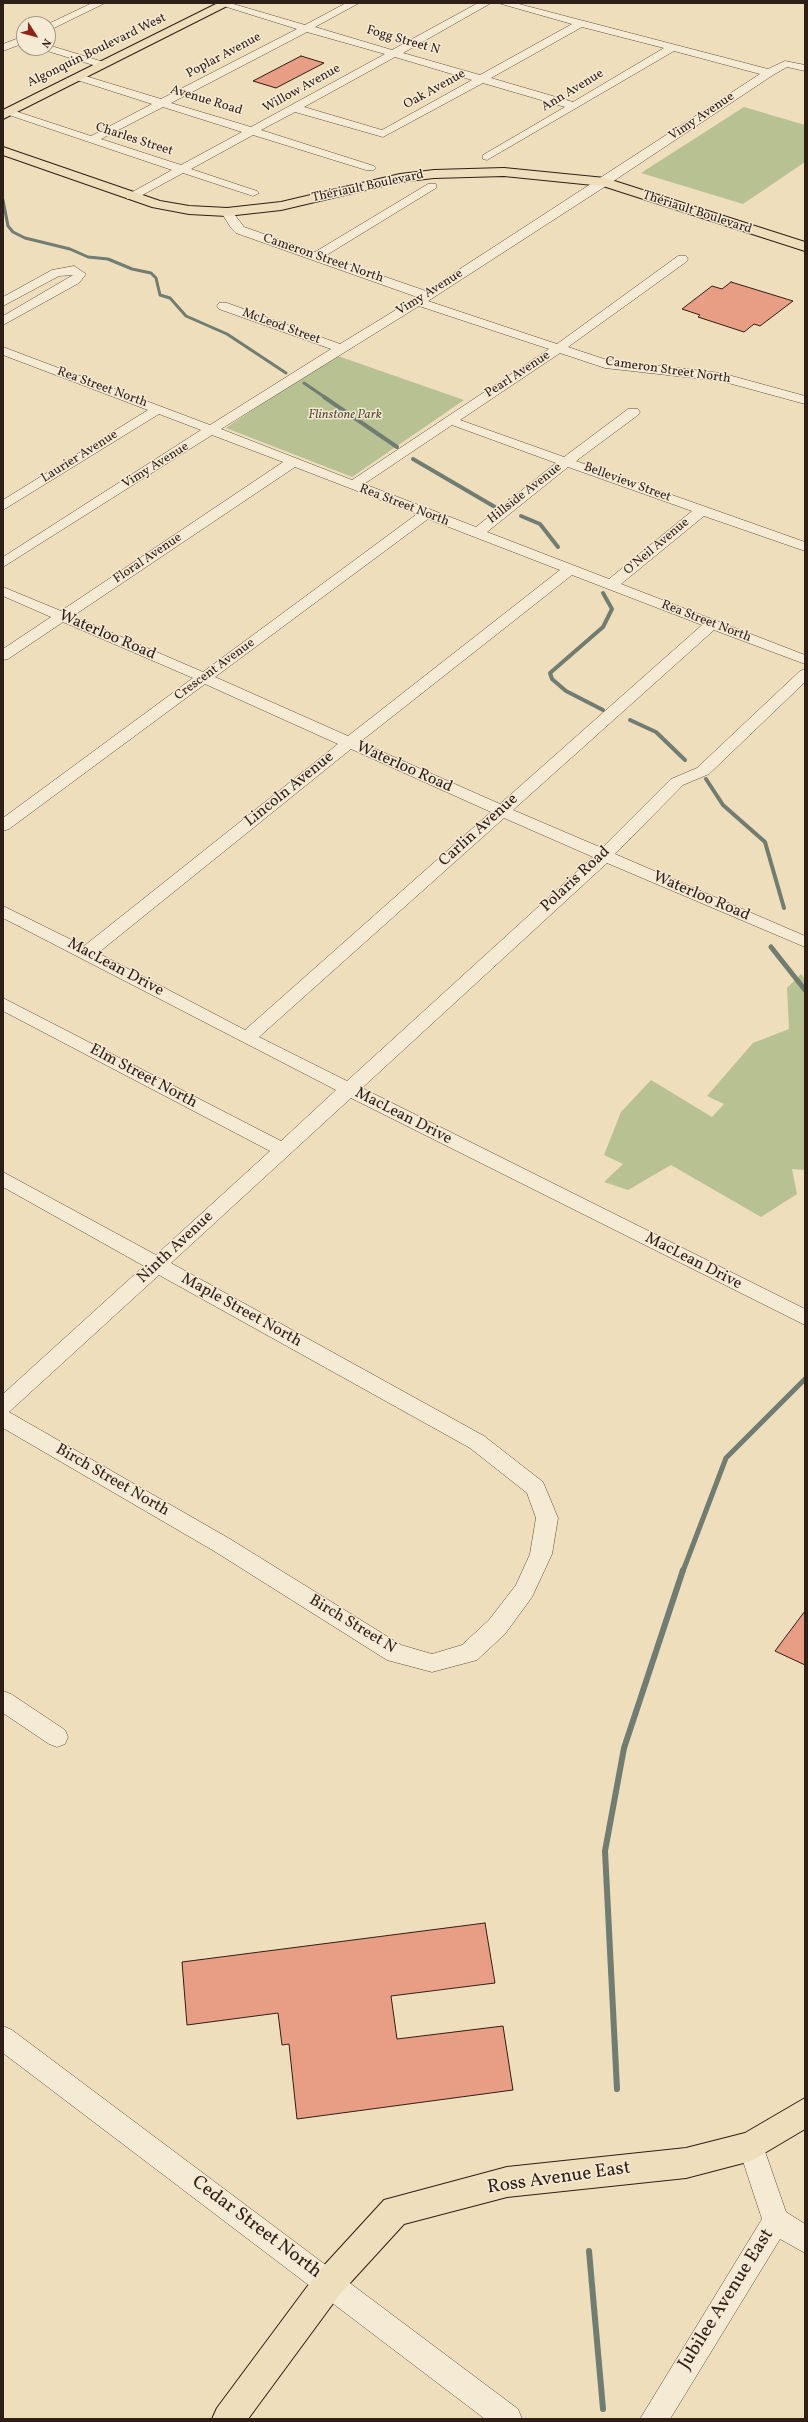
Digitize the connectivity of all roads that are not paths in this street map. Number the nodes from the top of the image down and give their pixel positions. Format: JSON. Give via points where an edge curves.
{"nodes":[{"id":1,"x":100,"y":3,"type":"edge"},
{"id":2,"x":354,"y":3,"type":"edge"},
{"id":3,"x":486,"y":3,"type":"edge"},
{"id":4,"x":503,"y":3,"type":"edge"},
{"id":5,"x":223,"y":4,"type":"edge"},
{"id":6,"x":56,"y":24,"type":"edge"},
{"id":7,"x":580,"y":24,"type":"junction"},
{"id":8,"x":306,"y":29,"type":"junction"},
{"id":9,"x":3,"y":34,"type":"edge"},
{"id":10,"x":16,"y":38,"type":"edge"},
{"id":11,"x":16,"y":43,"type":"edge"},
{"id":12,"x":3,"y":48,"type":"edge"},
{"id":13,"x":672,"y":48,"type":"junction"},
{"id":14,"x":56,"y":50,"type":"edge"},
{"id":15,"x":394,"y":53,"type":"junction"},
{"id":16,"x":103,"y":65,"type":"junction"},
{"id":17,"x":805,"y":68,"type":"edge"},
{"id":18,"x":770,"y":73,"type":"junction"},
{"id":19,"x":78,"y":76,"type":"junction"},
{"id":20,"x":483,"y":79,"type":"junction"},
{"id":21,"x":164,"y":103,"type":"junction"},
{"id":22,"x":575,"y":106,"type":"junction"},
{"id":23,"x":295,"y":108,"type":"junction"},
{"id":24,"x":5,"y":114,"type":"edge"},
{"id":25,"x":255,"y":130,"type":"junction"},
{"id":26,"x":91,"y":140,"type":"junction"},
{"id":27,"x":3,"y":151,"type":"edge"},
{"id":28,"x":486,"y":157,"type":"dead end"},
{"id":29,"x":370,"y":168,"type":"dead end"},
{"id":30,"x":182,"y":170,"type":"junction"},
{"id":31,"x":605,"y":182,"type":"junction"},
{"id":32,"x":432,"y":186,"type":"dead end"},
{"id":33,"x":253,"y":193,"type":"dead end"},
{"id":34,"x":131,"y":197,"type":"junction"},
{"id":35,"x":227,"y":212,"type":"junction"},
{"id":36,"x":805,"y":247,"type":"edge"},
{"id":37,"x":317,"y":256,"type":"junction"},
{"id":38,"x":682,"y":259,"type":"dead end"},
{"id":39,"x":422,"y":299,"type":"junction"},
{"id":40,"x":3,"y":302,"type":"edge"},
{"id":41,"x":223,"y":306,"type":"dead end"},
{"id":42,"x":3,"y":321,"type":"edge"},
{"id":43,"x":340,"y":348,"type":"junction"},
{"id":44,"x":559,"y":348,"type":"junction"},
{"id":45,"x":3,"y":351,"type":"edge"},
{"id":46,"x":805,"y":400,"type":"edge"},
{"id":47,"x":158,"y":409,"type":"junction"},
{"id":48,"x":633,"y":412,"type":"dead end"},
{"id":49,"x":449,"y":420,"type":"junction"},
{"id":50,"x":212,"y":430,"type":"junction"},
{"id":51,"x":566,"y":461,"type":"junction"},
{"id":52,"x":293,"y":462,"type":"junction"},
{"id":53,"x":352,"y":486,"type":"junction"},
{"id":54,"x":3,"y":506,"type":"edge"},
{"id":55,"x":702,"y":510,"type":"junction"},
{"id":56,"x":426,"y":514,"type":"junction"},
{"id":57,"x":476,"y":534,"type":"junction"},
{"id":58,"x":805,"y":547,"type":"edge"},
{"id":59,"x":3,"y":563,"type":"edge"},
{"id":60,"x":570,"y":569,"type":"junction"},
{"id":61,"x":612,"y":585,"type":"junction"},
{"id":62,"x":3,"y":591,"type":"edge"},
{"id":63,"x":62,"y":617,"type":"junction"},
{"id":64,"x":711,"y":625,"type":"junction"},
{"id":65,"x":3,"y":656,"type":"edge"},
{"id":66,"x":805,"y":660,"type":"edge"},
{"id":67,"x":805,"y":674,"type":"edge"},
{"id":68,"x":205,"y":678,"type":"junction"},
{"id":69,"x":348,"y":743,"type":"junction"},
{"id":70,"x":501,"y":811,"type":"junction"},
{"id":71,"x":3,"y":826,"type":"edge"},
{"id":72,"x":604,"y":856,"type":"junction"},
{"id":73,"x":3,"y":911,"type":"edge"},
{"id":74,"x":804,"y":941,"type":"edge"},
{"id":75,"x":88,"y":953,"type":"junction"},
{"id":76,"x":3,"y":1004,"type":"edge"},
{"id":77,"x":247,"y":1038,"type":"junction"},
{"id":78,"x":348,"y":1090,"type":"junction"},
{"id":79,"x":283,"y":1150,"type":"junction"},
{"id":80,"x":3,"y":1179,"type":"edge"},
{"id":81,"x":157,"y":1264,"type":"junction"},
{"id":82,"x":805,"y":1318,"type":"edge"},
{"id":83,"x":352,"y":1373,"type":"joint"},
{"id":84,"x":3,"y":1406,"type":"edge"},
{"id":85,"x":3,"y":1418,"type":"edge"},
{"id":86,"x":222,"y":1545,"type":"joint"},
{"id":87,"x":3,"y":1701,"type":"edge"},
{"id":88,"x":57,"y":1737,"type":"dead end"},
{"id":89,"x":3,"y":2038,"type":"edge"},
{"id":90,"x":805,"y":2112,"type":"edge"},
{"id":91,"x":751,"y":2146,"type":"junction"},
{"id":92,"x":776,"y":2221,"type":"junction"},
{"id":93,"x":805,"y":2240,"type":"edge"},
{"id":94,"x":329,"y":2283,"type":"junction"},
{"id":95,"x":228,"y":2419,"type":"edge"},
{"id":96,"x":508,"y":2419,"type":"edge"},
{"id":97,"x":654,"y":2419,"type":"edge"}],
"edges":[{"from":1,"to":6,"type":"street"},
{"from":2,"to":8,"type":"street","name":"Poplar Avenue"},
{"from":3,"to":15,"type":"street","name":"Willow Avenue"},
{"from":4,"to":7,"type":"street"},
{"from":5,"to":8,"type":"street","name":"Fogg Street N"},
{"from":5,"to":16,"type":"main road","name":"Algonquin Boulevard West"},
{"from":7,"to":13,"type":"street"},
{"from":7,"to":20,"type":"street","name":"Oak Avenue"},
{"from":8,"to":15,"type":"street","name":"Fogg Street N"},
{"from":8,"to":21,"type":"street","name":"Poplar Avenue"},
{"from":9,"to":10,"type":"street"},
{"from":11,"to":12,"type":"street"},
{"from":13,"to":18,"type":"street"},
{"from":13,"to":22,"type":"street","name":"Ann Avenue"},
{"from":14,"to":16,"type":"street"},
{"from":15,"to":20,"type":"street","name":"Fogg Street N"},
{"from":15,"to":23,"type":"street","name":"Willow Avenue"},
{"from":16,"to":19,"type":"main road","name":"Algonquin Boulevard West"},
{"from":17,"to":18,"type":"street","name":"Vimy Avenue","via":[[785,64]]},
{"from":18,"to":31,"type":"street","name":"Vimy Avenue"},
{"from":19,"to":21,"type":"street","name":"Avenue Road"},
{"from":19,"to":24,"type":"main road","name":"Algonquin Boulevard West"},
{"from":20,"to":22,"type":"street","name":"Fogg Street N"},
{"from":20,"to":23,"type":"street","name":"Oak Avenue","via":[[383,134]]},
{"from":21,"to":25,"type":"street","name":"Avenue Road"},
{"from":21,"to":26,"type":"street","name":"Poplar Avenue"},
{"from":22,"to":28,"type":"street","name":"Ann Avenue"},
{"from":23,"to":25,"type":"street","name":"Willow Avenue"},
{"from":24,"to":26,"type":"street","name":"Charles Street"},
{"from":25,"to":29,"type":"street","name":"Avenue Road"},
{"from":25,"to":30,"type":"street","name":"Willow Avenue"},
{"from":26,"to":30,"type":"street","name":"Charles Street"},
{"from":27,"to":34,"type":"main road","name":"Thériault Boulevard"},
{"from":30,"to":33,"type":"street","name":"Charles Street"},
{"from":30,"to":34,"type":"street","name":"Willow Avenue"},
{"from":31,"to":35,"type":"main road","name":"Thériault Boulevard","via":[[534,174],[434,174],[400,178],[274,207]]},
{"from":31,"to":36,"type":"main road","name":"Thériault Boulevard"},
{"from":31,"to":39,"type":"street","name":"Vimy Avenue"},
{"from":32,"to":37,"type":"street"},
{"from":34,"to":35,"type":"main road","name":"Thériault Boulevard","via":[[189,210]]},
{"from":35,"to":37,"type":"street","name":"Cameron Street North","via":[[240,230]]},
{"from":37,"to":39,"type":"street","name":"Cameron Street North"},
{"from":38,"to":44,"type":"street","name":"Pearl Avenue"},
{"from":39,"to":43,"type":"street","name":"Vimy Avenue"},
{"from":39,"to":44,"type":"street","name":"Cameron Street North"},
{"from":40,"to":42,"type":"street","via":[[56,273],[74,270],[80,274],[75,280]]},
{"from":41,"to":43,"type":"street","name":"McLeod Street"},
{"from":43,"to":50,"type":"street","name":"Vimy Avenue"},
{"from":44,"to":46,"type":"street","name":"Cameron Street North","via":[[605,364],[721,377]]},
{"from":44,"to":49,"type":"street","name":"Pearl Avenue"},
{"from":45,"to":47,"type":"street","name":"Rea Street North"},
{"from":47,"to":50,"type":"street","name":"Rea Street North"},
{"from":47,"to":54,"type":"street","name":"Laurier Avenue"},
{"from":48,"to":51,"type":"street","name":"Hillside Avenue"},
{"from":49,"to":51,"type":"street","name":"Belleview Street"},
{"from":49,"to":53,"type":"street","name":"Pearl Avenue"},
{"from":50,"to":52,"type":"street","name":"Rea Street North"},
{"from":50,"to":59,"type":"street","name":"Vimy Avenue"},
{"from":51,"to":55,"type":"street","name":"Belleview Street"},
{"from":51,"to":57,"type":"street","name":"Hillside Avenue"},
{"from":52,"to":53,"type":"street","name":"Rea Street North"},
{"from":52,"to":63,"type":"street","name":"Floral Avenue"},
{"from":53,"to":56,"type":"street","name":"Rea Street North"},
{"from":55,"to":58,"type":"street","name":"Belleview Street"},
{"from":55,"to":61,"type":"street","name":"O'Neil Avenue"},
{"from":56,"to":57,"type":"street","name":"Rea Street North"},
{"from":56,"to":68,"type":"street","name":"Crescent Avenue"},
{"from":57,"to":60,"type":"street","name":"Rea Street North"},
{"from":60,"to":61,"type":"street","name":"Rea Street North"},
{"from":60,"to":69,"type":"street","name":"Lincoln Avenue"},
{"from":61,"to":64,"type":"street","name":"Rea Street North"},
{"from":62,"to":63,"type":"street","name":"Waterloo Road"},
{"from":63,"to":65,"type":"street","name":"Floral Avenue"},
{"from":63,"to":68,"type":"street","name":"Waterloo Road"},
{"from":64,"to":66,"type":"street","name":"Rea Street North"},
{"from":64,"to":70,"type":"street","name":"Carlin Avenue"},
{"from":67,"to":72,"type":"street","name":"Polaris Road","via":[[703,771],[677,782]]},
{"from":68,"to":69,"type":"street","name":"Waterloo Road"},
{"from":68,"to":71,"type":"street","name":"Crescent Avenue"},
{"from":69,"to":70,"type":"street","name":"Waterloo Road"},
{"from":69,"to":75,"type":"street","name":"Lincoln Avenue"},
{"from":70,"to":72,"type":"street","name":"Waterloo Road"},
{"from":70,"to":77,"type":"street","name":"Carlin Avenue"},
{"from":72,"to":74,"type":"street","name":"Waterloo Road"},
{"from":72,"to":78,"type":"street","name":"Polaris Road"},
{"from":73,"to":75,"type":"street","name":"MacLean Drive"},
{"from":75,"to":77,"type":"street","name":"MacLean Drive"},
{"from":76,"to":79,"type":"street","name":"Elm Street North"},
{"from":77,"to":78,"type":"street","name":"MacLean Drive"},
{"from":78,"to":79,"type":"street","name":"Ninth Avenue"},
{"from":78,"to":82,"type":"street","name":"MacLean Drive"},
{"from":79,"to":81,"type":"street","name":"Ninth Avenue"},
{"from":80,"to":81,"type":"street","name":"Maple Street North"},
{"from":81,"to":83,"type":"street","name":"Maple Street North"},
{"from":81,"to":84,"type":"street","name":"Ninth Avenue"},
{"from":83,"to":86,"type":"street","name":"Birch Street N","via":[[477,1442],[536,1488],[547,1518],[541,1554],[524,1591],[498,1627],[469,1653],[432,1663],[395,1653]]},
{"from":85,"to":86,"type":"street","name":"Birch Street North"},
{"from":87,"to":88,"type":"street"},
{"from":89,"to":94,"type":"street","name":"Cedar Street North"},
{"from":90,"to":91,"type":"main road"},
{"from":91,"to":92,"type":"street","name":"Jubilee Avenue East"},
{"from":91,"to":94,"type":"main road","name":"Ross Avenue East","via":[[686,2163],[507,2182],[395,2211]]},
{"from":92,"to":93,"type":"street"},
{"from":92,"to":97,"type":"street","name":"Jubilee Avenue East"},
{"from":94,"to":95,"type":"main road","name":"Ross Avenue East"},
{"from":94,"to":96,"type":"street","name":"Cedar Street North"}]}
